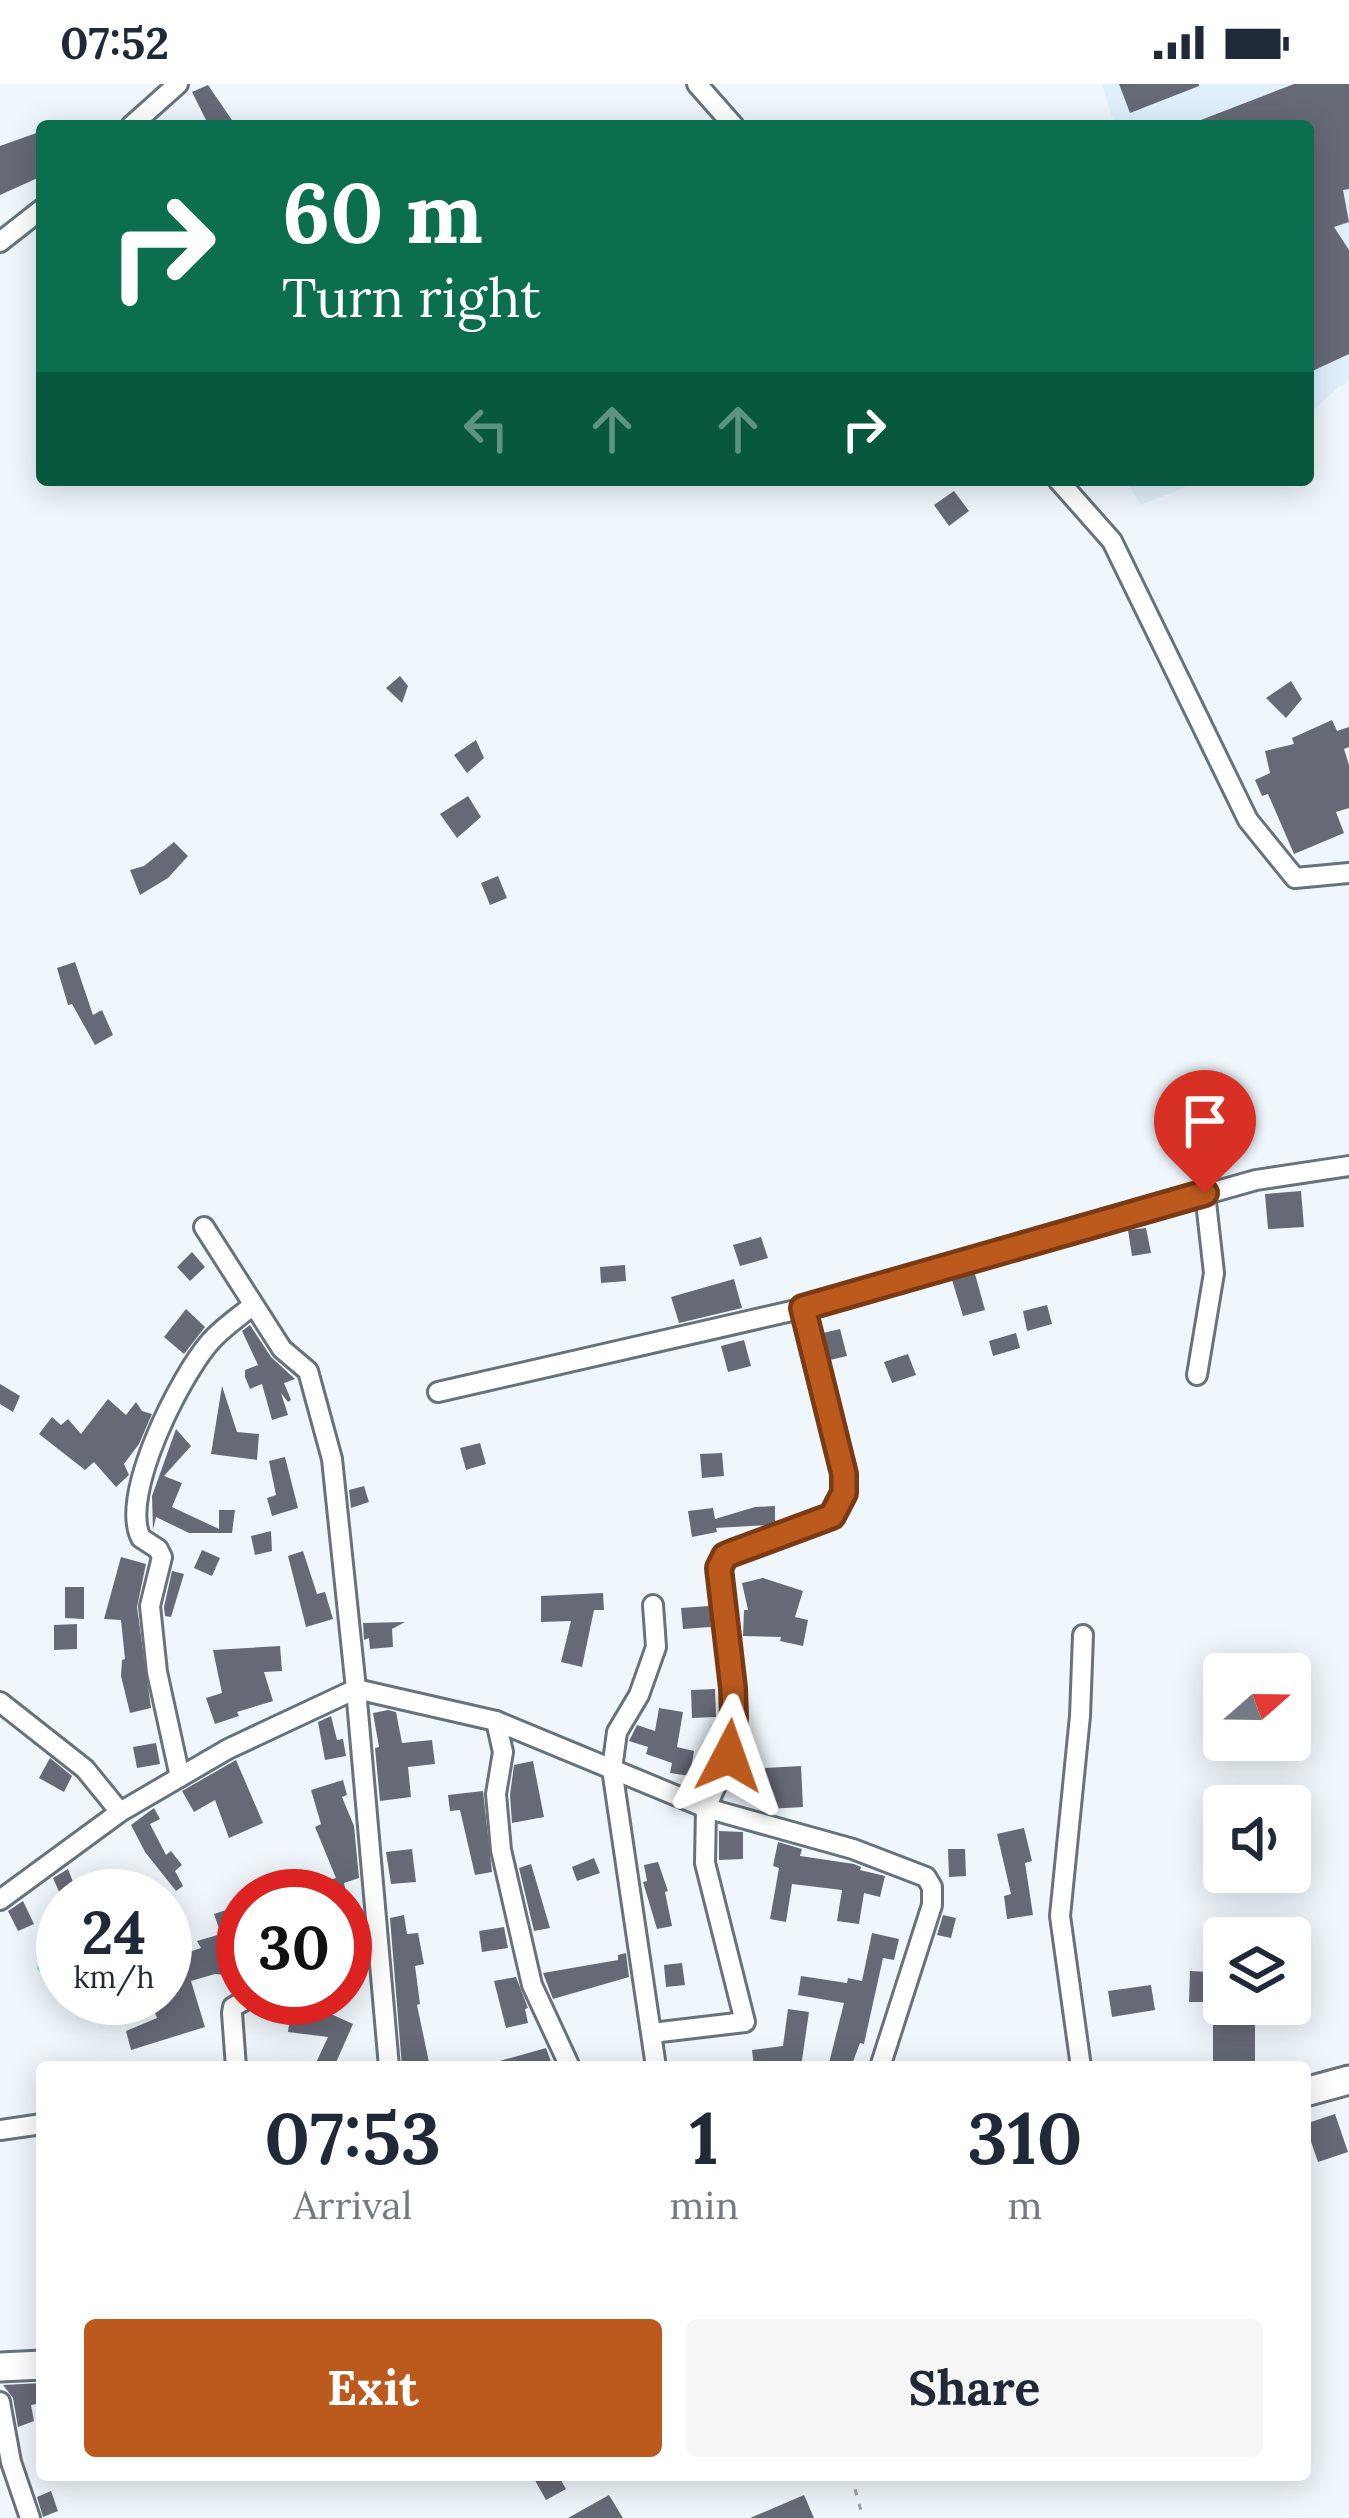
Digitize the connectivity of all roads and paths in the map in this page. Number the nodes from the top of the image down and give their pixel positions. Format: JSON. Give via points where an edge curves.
{"nodes":[{"id":1,"x":178,"y":84,"type":"edge"},
{"id":2,"x":698,"y":84,"type":"edge"},
{"id":3,"x":138,"y":120,"type":"edge"},
{"id":4,"x":729,"y":120,"type":"edge"},
{"id":5,"x":36,"y":214,"type":"edge"},
{"id":6,"x":0,"y":242,"type":"edge"},
{"id":7,"x":1063,"y":486,"type":"edge"},
{"id":8,"x":1349,"y":873,"type":"edge"},
{"id":9,"x":1349,"y":1166,"type":"edge"},
{"id":10,"x":1205,"y":1193,"type":"junction"},
{"id":11,"x":204,"y":1227,"type":"dead end"},
{"id":12,"x":253,"y":1305,"type":"junction"},
{"id":13,"x":803,"y":1308,"type":"junction"},
{"id":14,"x":1197,"y":1375,"type":"dead end"},
{"id":15,"x":439,"y":1392,"type":"dead end"},
{"id":16,"x":653,"y":1605,"type":"dead end"},
{"id":17,"x":1083,"y":1635,"type":"dead end"},
{"id":18,"x":356,"y":1689,"type":"junction"},
{"id":19,"x":0,"y":1702,"type":"edge"},
{"id":20,"x":496,"y":1721,"type":"junction"},
{"id":21,"x":612,"y":1768,"type":"junction"},
{"id":22,"x":180,"y":1777,"type":"junction"},
{"id":23,"x":706,"y":1808,"type":"junction"},
{"id":24,"x":120,"y":1812,"type":"junction"},
{"id":25,"x":0,"y":1900,"type":"edge"},
{"id":26,"x":233,"y":2025,"type":"edge"},
{"id":27,"x":652,"y":2033,"type":"junction"},
{"id":28,"x":236,"y":2061,"type":"edge"},
{"id":29,"x":388,"y":2061,"type":"edge"},
{"id":30,"x":567,"y":2061,"type":"edge"},
{"id":31,"x":655,"y":2061,"type":"edge"},
{"id":32,"x":882,"y":2061,"type":"edge"},
{"id":33,"x":1080,"y":2061,"type":"edge"},
{"id":34,"x":1349,"y":2080,"type":"edge"},
{"id":35,"x":1311,"y":2090,"type":"edge"},
{"id":36,"x":36,"y":2125,"type":"edge"},
{"id":37,"x":0,"y":2130,"type":"edge"},
{"id":38,"x":36,"y":2365,"type":"edge"},
{"id":39,"x":0,"y":2367,"type":"edge"},
{"id":40,"x":0,"y":2402,"type":"edge"},
{"id":41,"x":853,"y":2481,"type":"edge"},
{"id":42,"x":30,"y":2518,"type":"edge"},
{"id":43,"x":863,"y":2518,"type":"edge"}],
"edges":[{"from":1,"to":3,"type":"street"},
{"from":2,"to":4,"type":"street"},
{"from":5,"to":6,"type":"street"},
{"from":7,"to":8,"type":"street","via":[[1112,541],[1248,820],[1295,878]]},
{"from":9,"to":10,"type":"street"},
{"from":10,"to":13,"type":"street"},
{"from":10,"to":14,"type":"street","via":[[1214,1273]]},
{"from":11,"to":12,"type":"street"},
{"from":12,"to":18,"type":"street","via":[[308,1372],[332,1459]]},
{"from":12,"to":22,"type":"street","via":[[210,1342],[157,1428],[136,1512],[141,1538],[161,1557],[150,1606]]},
{"from":13,"to":15,"type":"street"},
{"from":13,"to":23,"type":"street","via":[[844,1493],[832,1516],[725,1556],[719,1568],[734,1718],[729,1756]]},
{"from":16,"to":21,"type":"street","via":[[656,1647],[617,1732]]},
{"from":17,"to":33,"type":"street","via":[[1060,1916]]},
{"from":18,"to":20,"type":"street"},
{"from":18,"to":22,"type":"street"},
{"from":18,"to":29,"type":"street"},
{"from":19,"to":24,"type":"street","via":[[85,1769]]},
{"from":20,"to":21,"type":"street"},
{"from":20,"to":30,"type":"street","via":[[501,1850],[532,1984]]},
{"from":21,"to":23,"type":"street"},
{"from":21,"to":27,"type":"street"},
{"from":22,"to":24,"type":"street"},
{"from":23,"to":27,"type":"street","via":[[705,1863],[745,2023]]},
{"from":23,"to":32,"type":"street","via":[[926,1877],[932,1905]]},
{"from":24,"to":25,"type":"street"},
{"from":26,"to":28,"type":"street"},
{"from":27,"to":31,"type":"street"},
{"from":34,"to":35,"type":"main road"},
{"from":36,"to":37,"type":"street"},
{"from":38,"to":39,"type":"main road"},
{"from":40,"to":42,"type":"street"},
{"from":41,"to":43,"type":"path"}]}
